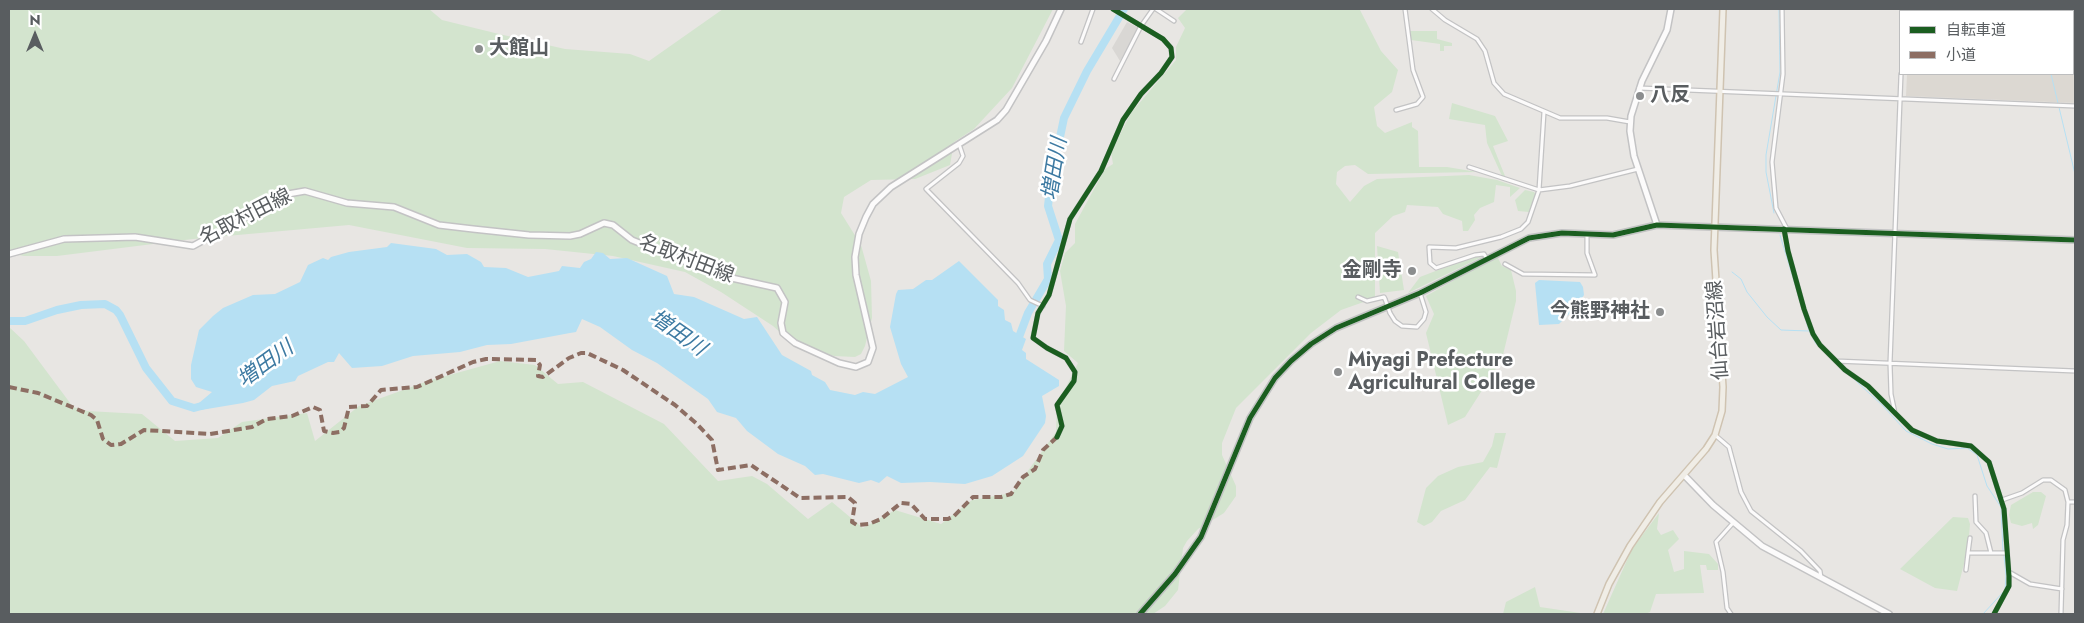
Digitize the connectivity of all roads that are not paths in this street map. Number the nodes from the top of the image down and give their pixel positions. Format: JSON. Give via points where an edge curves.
{"nodes":[{"id":1,"x":1061,"y":9,"type":"edge"},
{"id":2,"x":1093,"y":9,"type":"edge"},
{"id":3,"x":1113,"y":9,"type":"edge"},
{"id":4,"x":1154,"y":9,"type":"edge"},
{"id":5,"x":1405,"y":9,"type":"edge"},
{"id":6,"x":1432,"y":9,"type":"edge"},
{"id":7,"x":1671,"y":9,"type":"edge"},
{"id":8,"x":1723,"y":9,"type":"edge"},
{"id":9,"x":1782,"y":9,"type":"edge"},
{"id":10,"x":1174,"y":22,"type":"dead end"},
{"id":11,"x":1141,"y":26,"type":"junction"},
{"id":12,"x":1081,"y":42,"type":"dead end"},
{"id":13,"x":1901,"y":75,"type":"edge"},
{"id":14,"x":1114,"y":78,"type":"dead end"},
{"id":15,"x":1639,"y":88,"type":"junction"},
{"id":16,"x":1719,"y":92,"type":"junction"},
{"id":17,"x":1777,"y":94,"type":"junction"},
{"id":18,"x":1900,"y":98,"type":"junction"},
{"id":19,"x":2075,"y":106,"type":"edge"},
{"id":20,"x":1396,"y":110,"type":"dead end"},
{"id":21,"x":1544,"y":112,"type":"junction"},
{"id":22,"x":1631,"y":122,"type":"junction"},
{"id":23,"x":958,"y":143,"type":"junction"},
{"id":24,"x":1469,"y":167,"type":"dead end"},
{"id":25,"x":1638,"y":169,"type":"junction"},
{"id":26,"x":1540,"y":190,"type":"junction"},
{"id":27,"x":1657,"y":225,"type":"junction"},
{"id":28,"x":1714,"y":226,"type":"junction"},
{"id":29,"x":1786,"y":229,"type":"junction"},
{"id":30,"x":1895,"y":233,"type":"junction"},
{"id":31,"x":1587,"y":234,"type":"junction"},
{"id":32,"x":2075,"y":240,"type":"edge"},
{"id":33,"x":9,"y":254,"type":"edge"},
{"id":34,"x":1487,"y":259,"type":"junction"},
{"id":35,"x":1505,"y":264,"type":"dead end"},
{"id":36,"x":1420,"y":293,"type":"junction"},
{"id":37,"x":1358,"y":297,"type":"dead end"},
{"id":38,"x":1043,"y":306,"type":"junction"},
{"id":39,"x":1836,"y":362,"type":"junction"},
{"id":40,"x":1890,"y":363,"type":"junction"},
{"id":41,"x":2075,"y":371,"type":"edge"},
{"id":42,"x":1896,"y":414,"type":"junction"},
{"id":43,"x":1715,"y":435,"type":"junction"},
{"id":44,"x":1056,"y":437,"type":"dead end"},
{"id":45,"x":1685,"y":476,"type":"junction"},
{"id":46,"x":1974,"y":496,"type":"dead end"},
{"id":47,"x":2002,"y":500,"type":"junction"},
{"id":48,"x":2068,"y":502,"type":"junction"},
{"id":49,"x":2075,"y":502,"type":"edge"},
{"id":50,"x":1733,"y":523,"type":"junction"},
{"id":51,"x":1970,"y":538,"type":"dead end"},
{"id":52,"x":1968,"y":553,"type":"junction"},
{"id":53,"x":1991,"y":553,"type":"junction"},
{"id":54,"x":2006,"y":553,"type":"junction"},
{"id":55,"x":1966,"y":570,"type":"dead end"},
{"id":56,"x":2009,"y":572,"type":"junction"},
{"id":57,"x":1821,"y":579,"type":"junction"},
{"id":58,"x":2062,"y":589,"type":"junction"},
{"id":59,"x":1140,"y":614,"type":"edge"},
{"id":60,"x":1597,"y":614,"type":"edge"},
{"id":61,"x":1731,"y":614,"type":"edge"},
{"id":62,"x":1889,"y":614,"type":"edge"},
{"id":63,"x":1994,"y":614,"type":"edge"},
{"id":64,"x":2060,"y":614,"type":"edge"}],
"edges":[{"from":1,"to":23,"type":"street","name":"名取村田線","via":[[1006,110],[997,120]]},
{"from":2,"to":12,"type":"street"},
{"from":3,"to":11,"type":"street"},
{"from":4,"to":10,"type":"street"},
{"from":4,"to":11,"type":"street"},
{"from":5,"to":20,"type":"street","via":[[1414,70],[1423,98],[1418,104]]},
{"from":6,"to":21,"type":"street","via":[[1482,44],[1494,83],[1504,94]]},
{"from":7,"to":15,"type":"street","via":[[1666,30]]},
{"from":8,"to":16,"type":"main road","name":"仙台岩沼線"},
{"from":9,"to":17,"type":"street","via":[[1784,64]]},
{"from":11,"to":14,"type":"street"},
{"from":11,"to":38,"type":"street","via":[[1167,42],[1172,57],[1122,120],[1101,171],[1070,219]]},
{"from":13,"to":18,"type":"street"},
{"from":15,"to":16,"type":"street"},
{"from":15,"to":22,"type":"street"},
{"from":16,"to":17,"type":"street"},
{"from":16,"to":28,"type":"main road","name":"仙台岩沼線"},
{"from":17,"to":18,"type":"street"},
{"from":17,"to":29,"type":"street","via":[[1772,162],[1775,201]]},
{"from":18,"to":19,"type":"street"},
{"from":18,"to":30,"type":"street"},
{"from":21,"to":22,"type":"street","via":[[1560,118],[1607,118]]},
{"from":21,"to":26,"type":"street"},
{"from":22,"to":25,"type":"street"},
{"from":23,"to":33,"type":"street","name":"名取村田線","via":[[891,187],[873,204],[866,218],[855,257],[856,275],[873,348],[868,362],[856,367],[839,363],[795,343],[783,333],[781,323],[785,302],[777,288],[718,274],[632,240],[613,224],[604,223],[570,236],[529,235],[439,225],[394,207],[347,203],[305,191],[288,194],[192,246],[135,237],[64,239]]},
{"from":23,"to":38,"type":"street","via":[[963,156],[959,163],[926,189],[1030,300]]},
{"from":24,"to":26,"type":"street"},
{"from":25,"to":26,"type":"street"},
{"from":25,"to":27,"type":"street"},
{"from":26,"to":34,"type":"street","via":[[1528,222],[1521,228],[1501,237],[1456,248],[1429,247],[1430,263],[1436,268],[1475,255],[1484,254]]},
{"from":27,"to":28,"type":"street"},
{"from":27,"to":31,"type":"street","via":[[1613,235]]},
{"from":28,"to":29,"type":"street"},
{"from":28,"to":43,"type":"main road","name":"仙台岩沼線","via":[[1724,393]]},
{"from":29,"to":30,"type":"street"},
{"from":29,"to":39,"type":"street","via":[[1788,251],[1809,324],[1820,345]]},
{"from":30,"to":32,"type":"street"},
{"from":30,"to":40,"type":"street"},
{"from":31,"to":34,"type":"street","via":[[1537,236]]},
{"from":31,"to":35,"type":"street","via":[[1587,254],[1595,275],[1523,274]]},
{"from":34,"to":36,"type":"street"},
{"from":36,"to":37,"type":"street","bridge":true,"via":[[1426,312],[1417,327],[1402,326],[1395,321],[1384,297],[1367,302]]},
{"from":36,"to":59,"type":"street","via":[[1336,328],[1311,344],[1275,378],[1242,435],[1201,537],[1175,574]]},
{"from":38,"to":44,"type":"street","via":[[1033,338],[1066,358],[1075,372],[1074,381],[1057,405],[1062,426]]},
{"from":39,"to":40,"type":"street"},
{"from":39,"to":42,"type":"street","via":[[1868,386]]},
{"from":40,"to":41,"type":"street"},
{"from":40,"to":42,"type":"street","via":[[1891,394]]},
{"from":42,"to":47,"type":"street","via":[[1912,430],[1945,443],[1967,444],[1978,450],[1988,462]]},
{"from":43,"to":45,"type":"main road","name":"仙台岩沼線"},
{"from":43,"to":57,"type":"street","via":[[1729,448],[1741,492],[1751,511],[1801,551],[1820,571]]},
{"from":45,"to":50,"type":"street"},
{"from":45,"to":60,"type":"main road","name":"仙台岩沼線","via":[[1660,502],[1630,546]]},
{"from":46,"to":53,"type":"street","via":[[1976,522],[1986,533]]},
{"from":47,"to":48,"type":"street","via":[[2046,479],[2063,486]]},
{"from":47,"to":54,"type":"street"},
{"from":48,"to":49,"type":"street"},
{"from":48,"to":58,"type":"street"},
{"from":50,"to":57,"type":"street","via":[[1768,550]]},
{"from":50,"to":61,"type":"street","via":[[1716,542],[1727,608]]},
{"from":51,"to":52,"type":"street"},
{"from":52,"to":53,"type":"street"},
{"from":52,"to":55,"type":"street"},
{"from":53,"to":54,"type":"street"},
{"from":54,"to":56,"type":"street"},
{"from":56,"to":58,"type":"street","via":[[2030,584]]},
{"from":56,"to":63,"type":"street","via":[[2009,586]]},
{"from":57,"to":62,"type":"street"},
{"from":58,"to":64,"type":"street"}]}
